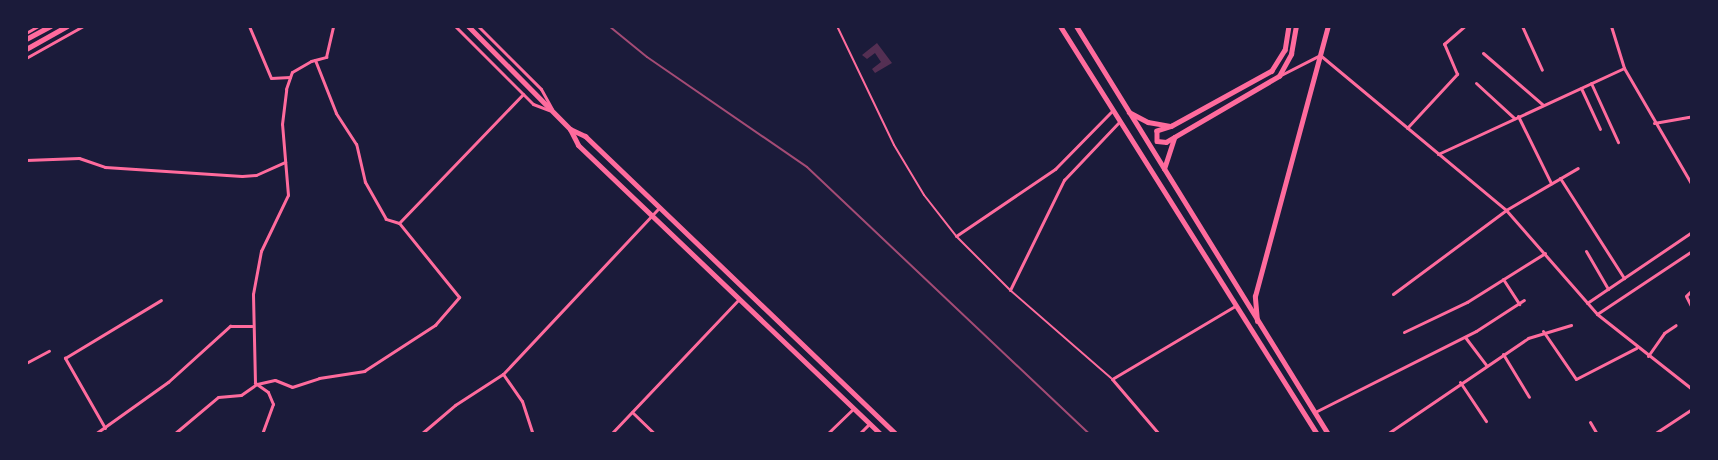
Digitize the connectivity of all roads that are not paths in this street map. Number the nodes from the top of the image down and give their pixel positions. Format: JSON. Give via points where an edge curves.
{"nodes":[{"id":1,"x":38,"y":26,"type":"edge"},
{"id":2,"x":67,"y":26,"type":"edge"},
{"id":3,"x":83,"y":26,"type":"edge"},
{"id":4,"x":249,"y":26,"type":"edge"},
{"id":5,"x":333,"y":26,"type":"edge"},
{"id":6,"x":455,"y":26,"type":"edge"},
{"id":7,"x":468,"y":26,"type":"edge"},
{"id":8,"x":478,"y":26,"type":"edge"},
{"id":9,"x":837,"y":26,"type":"edge"},
{"id":10,"x":1060,"y":26,"type":"edge"},
{"id":11,"x":1076,"y":26,"type":"edge"},
{"id":12,"x":1289,"y":26,"type":"edge"},
{"id":13,"x":1296,"y":26,"type":"edge"},
{"id":14,"x":1328,"y":26,"type":"edge"},
{"id":15,"x":1464,"y":26,"type":"edge"},
{"id":16,"x":1522,"y":26,"type":"edge"},
{"id":17,"x":1611,"y":26,"type":"edge"},
{"id":18,"x":47,"y":28,"type":"edge"},
{"id":19,"x":26,"y":33,"type":"edge"},
{"id":20,"x":26,"y":39,"type":"edge"},
{"id":21,"x":26,"y":48,"type":"edge"},
{"id":22,"x":1483,"y":53,"type":"dead end"},
{"id":23,"x":1320,"y":56,"type":"junction"},
{"id":24,"x":26,"y":58,"type":"edge"},
{"id":25,"x":315,"y":60,"type":"junction"},
{"id":26,"x":1624,"y":68,"type":"junction"},
{"id":27,"x":1542,"y":70,"type":"dead end"},
{"id":28,"x":1279,"y":76,"type":"junction"},
{"id":29,"x":290,"y":77,"type":"junction"},
{"id":30,"x":1476,"y":83,"type":"dead end"},
{"id":31,"x":1591,"y":83,"type":"junction"},
{"id":32,"x":1581,"y":88,"type":"junction"},
{"id":33,"x":523,"y":94,"type":"junction"},
{"id":34,"x":1543,"y":105,"type":"junction"},
{"id":35,"x":1113,"y":109,"type":"junction"},
{"id":36,"x":554,"y":112,"type":"junction"},
{"id":37,"x":1129,"y":112,"type":"junction"},
{"id":38,"x":1692,"y":116,"type":"edge"},
{"id":39,"x":1516,"y":117,"type":"junction"},
{"id":40,"x":1120,"y":120,"type":"junction"},
{"id":41,"x":1654,"y":123,"type":"junction"},
{"id":42,"x":1172,"y":126,"type":"junction"},
{"id":43,"x":1407,"y":128,"type":"junction"},
{"id":44,"x":570,"y":129,"type":"junction"},
{"id":45,"x":1600,"y":130,"type":"dead end"},
{"id":46,"x":1174,"y":137,"type":"junction"},
{"id":47,"x":1618,"y":142,"type":"dead end"},
{"id":48,"x":1438,"y":154,"type":"junction"},
{"id":49,"x":26,"y":160,"type":"edge"},
{"id":50,"x":285,"y":162,"type":"junction"},
{"id":51,"x":1578,"y":168,"type":"dead end"},
{"id":52,"x":1164,"y":169,"type":"junction"},
{"id":53,"x":1560,"y":178,"type":"junction"},
{"id":54,"x":1552,"y":183,"type":"junction"},
{"id":55,"x":1692,"y":185,"type":"edge"},
{"id":56,"x":659,"y":208,"type":"junction"},
{"id":57,"x":1506,"y":210,"type":"junction"},
{"id":58,"x":651,"y":216,"type":"junction"},
{"id":59,"x":399,"y":223,"type":"junction"},
{"id":60,"x":1692,"y":232,"type":"edge"},
{"id":61,"x":956,"y":236,"type":"junction"},
{"id":62,"x":1586,"y":251,"type":"dead end"},
{"id":63,"x":1692,"y":251,"type":"edge"},
{"id":64,"x":1546,"y":253,"type":"junction"},
{"id":65,"x":1624,"y":278,"type":"junction"},
{"id":66,"x":1503,"y":279,"type":"junction"},
{"id":67,"x":1608,"y":289,"type":"junction"},
{"id":68,"x":1010,"y":290,"type":"junction"},
{"id":69,"x":1692,"y":290,"type":"edge"},
{"id":70,"x":1393,"y":294,"type":"dead end"},
{"id":71,"x":738,"y":299,"type":"junction"},
{"id":72,"x":161,"y":300,"type":"dead end"},
{"id":73,"x":1524,"y":300,"type":"dead end"},
{"id":74,"x":1587,"y":303,"type":"junction"},
{"id":75,"x":1519,"y":304,"type":"junction"},
{"id":76,"x":1235,"y":306,"type":"junction"},
{"id":77,"x":1692,"y":308,"type":"edge"},
{"id":78,"x":1597,"y":314,"type":"junction"},
{"id":79,"x":1258,"y":321,"type":"junction"},
{"id":80,"x":1571,"y":325,"type":"dead end"},
{"id":81,"x":1676,"y":325,"type":"dead end"},
{"id":82,"x":252,"y":326,"type":"junction"},
{"id":83,"x":1543,"y":331,"type":"junction"},
{"id":84,"x":1404,"y":332,"type":"dead end"},
{"id":85,"x":1465,"y":337,"type":"junction"},
{"id":86,"x":1636,"y":348,"type":"junction"},
{"id":87,"x":49,"y":351,"type":"dead end"},
{"id":88,"x":1503,"y":354,"type":"junction"},
{"id":89,"x":1648,"y":356,"type":"junction"},
{"id":90,"x":26,"y":363,"type":"edge"},
{"id":91,"x":1486,"y":365,"type":"junction"},
{"id":92,"x":503,"y":374,"type":"junction"},
{"id":93,"x":1112,"y":379,"type":"junction"},
{"id":94,"x":1460,"y":382,"type":"junction"},
{"id":95,"x":257,"y":384,"type":"junction"},
{"id":96,"x":1692,"y":389,"type":"edge"},
{"id":97,"x":1529,"y":397,"type":"dead end"},
{"id":98,"x":854,"y":409,"type":"junction"},
{"id":99,"x":1692,"y":409,"type":"edge"},
{"id":100,"x":632,"y":412,"type":"junction"},
{"id":101,"x":1314,"y":413,"type":"junction"},
{"id":102,"x":1486,"y":420,"type":"dead end"},
{"id":103,"x":1590,"y":422,"type":"dead end"},
{"id":104,"x":869,"y":424,"type":"junction"},
{"id":105,"x":105,"y":428,"type":"junction"},
{"id":106,"x":95,"y":434,"type":"edge"},
{"id":107,"x":174,"y":434,"type":"edge"},
{"id":108,"x":262,"y":434,"type":"edge"},
{"id":109,"x":421,"y":434,"type":"edge"},
{"id":110,"x":533,"y":434,"type":"edge"},
{"id":111,"x":612,"y":434,"type":"edge"},
{"id":112,"x":655,"y":434,"type":"edge"},
{"id":113,"x":827,"y":434,"type":"edge"},
{"id":114,"x":859,"y":434,"type":"edge"},
{"id":115,"x":880,"y":434,"type":"edge"},
{"id":116,"x":896,"y":434,"type":"edge"},
{"id":117,"x":1158,"y":434,"type":"edge"},
{"id":118,"x":1317,"y":434,"type":"edge"},
{"id":119,"x":1328,"y":434,"type":"edge"},
{"id":120,"x":1386,"y":434,"type":"edge"},
{"id":121,"x":1597,"y":434,"type":"edge"},
{"id":122,"x":1654,"y":434,"type":"edge"}],
"edges":[{"from":1,"to":19,"type":"street"},
{"from":2,"to":21,"type":"main road"},
{"from":3,"to":24,"type":"street"},
{"from":4,"to":29,"type":"street","via":[[270,78]]},
{"from":5,"to":25,"type":"street","via":[[326,58]]},
{"from":6,"to":33,"type":"street"},
{"from":7,"to":36,"type":"main road"},
{"from":8,"to":36,"type":"street","via":[[541,89]]},
{"from":9,"to":61,"type":"lane","via":[[894,145],[924,195]]},
{"from":10,"to":35,"type":"main road"},
{"from":11,"to":37,"type":"main road"},
{"from":12,"to":42,"type":"street","via":[[1285,50],[1272,71]]},
{"from":13,"to":28,"type":"street","via":[[1291,54]]},
{"from":14,"to":23,"type":"main road"},
{"from":15,"to":43,"type":"street","via":[[1444,44],[1458,74]]},
{"from":16,"to":27,"type":"street"},
{"from":17,"to":26,"type":"street"},
{"from":18,"to":20,"type":"main road"},
{"from":22,"to":34,"type":"street"},
{"from":23,"to":28,"type":"street"},
{"from":23,"to":43,"type":"street"},
{"from":23,"to":79,"type":"main road","via":[[1255,296]]},
{"from":25,"to":29,"type":"street","via":[[292,72]]},
{"from":25,"to":59,"type":"street","via":[[336,114],[356,144],[365,182],[386,219]]},
{"from":26,"to":31,"type":"street"},
{"from":26,"to":41,"type":"street"},
{"from":28,"to":46,"type":"street"},
{"from":29,"to":50,"type":"street","via":[[282,124]]},
{"from":30,"to":39,"type":"street"},
{"from":31,"to":32,"type":"street"},
{"from":31,"to":47,"type":"street"},
{"from":32,"to":34,"type":"street"},
{"from":32,"to":45,"type":"street"},
{"from":33,"to":36,"type":"street","via":[[533,104]]},
{"from":33,"to":59,"type":"street"},
{"from":34,"to":39,"type":"street"},
{"from":35,"to":40,"type":"main road"},
{"from":35,"to":61,"type":"street","via":[[1054,169]]},
{"from":36,"to":44,"type":"main road"},
{"from":37,"to":42,"type":"street","via":[[1148,122]]},
{"from":37,"to":52,"type":"main road"},
{"from":38,"to":41,"type":"street"},
{"from":39,"to":48,"type":"street"},
{"from":39,"to":54,"type":"street"},
{"from":40,"to":68,"type":"street","via":[[1064,180]]},
{"from":40,"to":76,"type":"main road"},
{"from":41,"to":55,"type":"street"},
{"from":42,"to":46,"type":"street","via":[[1157,132],[1154,138],[1161,144]]},
{"from":43,"to":48,"type":"street"},
{"from":44,"to":56,"type":"main road","via":[[586,136]]},
{"from":44,"to":58,"type":"main road","via":[[578,145]]},
{"from":46,"to":52,"type":"street"},
{"from":48,"to":57,"type":"street"},
{"from":49,"to":50,"type":"street","via":[[79,158],[105,167],[242,176],[256,175]]},
{"from":50,"to":82,"type":"street","via":[[288,195],[261,251],[252,294]]},
{"from":51,"to":53,"type":"street"},
{"from":52,"to":79,"type":"main road"},
{"from":53,"to":54,"type":"street"},
{"from":53,"to":65,"type":"street"},
{"from":54,"to":57,"type":"street"},
{"from":56,"to":58,"type":"street"},
{"from":56,"to":116,"type":"main road"},
{"from":57,"to":64,"type":"street"},
{"from":57,"to":70,"type":"street"},
{"from":58,"to":71,"type":"main road"},
{"from":58,"to":92,"type":"street"},
{"from":59,"to":95,"type":"street","via":[[459,297],[435,324],[364,371],[319,378],[292,387],[275,380]]},
{"from":60,"to":65,"type":"street"},
{"from":61,"to":68,"type":"lane"},
{"from":62,"to":67,"type":"street"},
{"from":63,"to":78,"type":"street"},
{"from":64,"to":66,"type":"street"},
{"from":64,"to":74,"type":"street"},
{"from":65,"to":67,"type":"street"},
{"from":66,"to":75,"type":"street"},
{"from":66,"to":84,"type":"street","via":[[1467,302]]},
{"from":67,"to":74,"type":"street"},
{"from":68,"to":93,"type":"lane"},
{"from":69,"to":77,"type":"street","via":[[1686,296]]},
{"from":71,"to":98,"type":"main road"},
{"from":71,"to":100,"type":"street"},
{"from":72,"to":105,"type":"street","via":[[65,358]]},
{"from":73,"to":75,"type":"street"},
{"from":74,"to":78,"type":"street"},
{"from":75,"to":85,"type":"street"},
{"from":76,"to":93,"type":"street"},
{"from":76,"to":118,"type":"main road"},
{"from":78,"to":86,"type":"street"},
{"from":79,"to":101,"type":"main road"},
{"from":80,"to":83,"type":"street"},
{"from":81,"to":89,"type":"street","via":[[1664,333]]},
{"from":82,"to":95,"type":"street"},
{"from":82,"to":105,"type":"street","via":[[230,326],[168,382]]},
{"from":83,"to":86,"type":"street","via":[[1576,380]]},
{"from":83,"to":88,"type":"street"},
{"from":85,"to":91,"type":"street"},
{"from":85,"to":101,"type":"street"},
{"from":86,"to":89,"type":"street"},
{"from":87,"to":90,"type":"street"},
{"from":88,"to":91,"type":"street"},
{"from":88,"to":97,"type":"street"},
{"from":89,"to":96,"type":"street"},
{"from":91,"to":94,"type":"street"},
{"from":92,"to":109,"type":"street","via":[[455,405]]},
{"from":92,"to":110,"type":"street","via":[[522,401]]},
{"from":93,"to":117,"type":"street"},
{"from":94,"to":102,"type":"street"},
{"from":94,"to":120,"type":"street"},
{"from":95,"to":107,"type":"street","via":[[241,395],[218,397]]},
{"from":95,"to":108,"type":"street","via":[[268,392],[273,404]]},
{"from":98,"to":104,"type":"main road"},
{"from":98,"to":113,"type":"street"},
{"from":99,"to":122,"type":"street"},
{"from":100,"to":111,"type":"street"},
{"from":100,"to":112,"type":"street"},
{"from":101,"to":119,"type":"main road"},
{"from":103,"to":121,"type":"street"},
{"from":104,"to":114,"type":"street"},
{"from":104,"to":115,"type":"main road"},
{"from":105,"to":106,"type":"street"}]}
